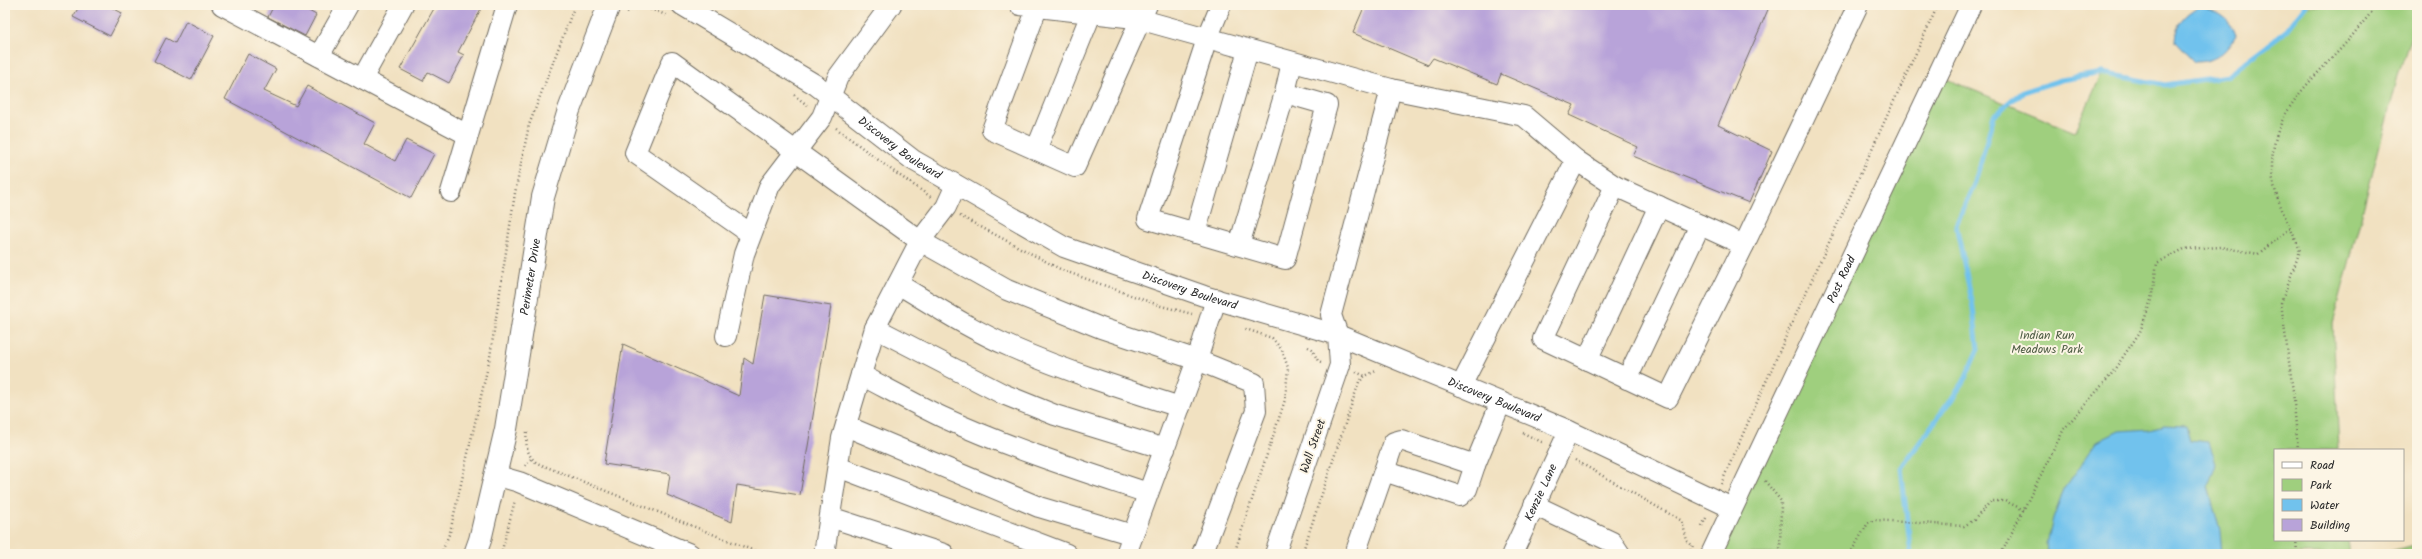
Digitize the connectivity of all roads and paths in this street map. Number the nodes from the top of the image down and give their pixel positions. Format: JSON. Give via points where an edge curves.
{"nodes":[{"id":1,"x":222,"y":5,"type":"edge"},
{"id":2,"x":348,"y":5,"type":"edge"},
{"id":3,"x":403,"y":5,"type":"edge"},
{"id":4,"x":507,"y":5,"type":"edge"},
{"id":5,"x":575,"y":5,"type":"edge"},
{"id":6,"x":891,"y":5,"type":"edge"},
{"id":7,"x":1221,"y":5,"type":"edge"},
{"id":8,"x":1858,"y":5,"type":"edge"},
{"id":9,"x":1938,"y":5,"type":"edge"},
{"id":10,"x":1971,"y":5,"type":"edge"},
{"id":11,"x":2375,"y":5,"type":"edge"},
{"id":12,"x":1029,"y":7,"type":"edge"},
{"id":13,"x":616,"y":11,"type":"edge"},
{"id":14,"x":676,"y":11,"type":"edge"},
{"id":15,"x":1144,"y":12,"type":"edge"},
{"id":16,"x":1091,"y":14,"type":"junction"},
{"id":17,"x":1207,"y":39,"type":"junction"},
{"id":18,"x":1248,"y":50,"type":"junction"},
{"id":19,"x":319,"y":56,"type":"junction"},
{"id":20,"x":1292,"y":62,"type":"junction"},
{"id":21,"x":362,"y":79,"type":"junction"},
{"id":22,"x":1391,"y":89,"type":"junction"},
{"id":23,"x":789,"y":91,"type":"dead end"},
{"id":24,"x":1285,"y":93,"type":"junction"},
{"id":25,"x":831,"y":97,"type":"junction"},
{"id":26,"x":822,"y":117,"type":"junction"},
{"id":27,"x":468,"y":135,"type":"junction"},
{"id":28,"x":1036,"y":150,"type":"junction"},
{"id":29,"x":796,"y":151,"type":"junction"},
{"id":30,"x":1576,"y":160,"type":"junction"},
{"id":31,"x":956,"y":185,"type":"junction"},
{"id":32,"x":1614,"y":186,"type":"junction"},
{"id":33,"x":451,"y":192,"type":"dead end"},
{"id":34,"x":1659,"y":206,"type":"junction"},
{"id":35,"x":946,"y":207,"type":"junction"},
{"id":36,"x":1700,"y":225,"type":"junction"},
{"id":37,"x":2292,"y":227,"type":"junction"},
{"id":38,"x":1195,"y":233,"type":"junction"},
{"id":39,"x":751,"y":234,"type":"junction"},
{"id":40,"x":920,"y":241,"type":"junction"},
{"id":41,"x":1239,"y":245,"type":"junction"},
{"id":42,"x":1744,"y":245,"type":"junction"},
{"id":43,"x":898,"y":284,"type":"junction"},
{"id":44,"x":1216,"y":299,"type":"junction"},
{"id":45,"x":1210,"y":319,"type":"junction"},
{"id":46,"x":875,"y":328,"type":"junction"},
{"id":47,"x":1241,"y":328,"type":"dead end"},
{"id":48,"x":1338,"y":335,"type":"junction"},
{"id":49,"x":726,"y":336,"type":"dead end"},
{"id":50,"x":1197,"y":360,"type":"junction"},
{"id":51,"x":1587,"y":360,"type":"junction"},
{"id":52,"x":861,"y":375,"type":"junction"},
{"id":53,"x":1365,"y":376,"type":"dead end"},
{"id":54,"x":1627,"y":379,"type":"junction"},
{"id":55,"x":1461,"y":386,"type":"junction"},
{"id":56,"x":1501,"y":402,"type":"junction"},
{"id":57,"x":1180,"y":407,"type":"junction"},
{"id":58,"x":846,"y":426,"type":"junction"},
{"id":59,"x":527,"y":428,"type":"dead end"},
{"id":60,"x":1569,"y":431,"type":"junction"},
{"id":61,"x":1165,"y":449,"type":"junction"},
{"id":62,"x":2298,"y":449,"type":"edge"},
{"id":63,"x":531,"y":459,"type":"junction"},
{"id":64,"x":1731,"y":463,"type":"junction"},
{"id":65,"x":1475,"y":465,"type":"junction"},
{"id":66,"x":838,"y":467,"type":"junction"},
{"id":67,"x":1384,"y":471,"type":"junction"},
{"id":68,"x":1748,"y":473,"type":"junction"},
{"id":69,"x":495,"y":475,"type":"junction"},
{"id":70,"x":519,"y":482,"type":"junction"},
{"id":71,"x":1148,"y":493,"type":"junction"},
{"id":72,"x":1723,"y":504,"type":"junction"},
{"id":73,"x":1534,"y":505,"type":"junction"},
{"id":74,"x":2024,"y":510,"type":"junction"},
{"id":75,"x":830,"y":517,"type":"junction"},
{"id":76,"x":1699,"y":533,"type":"dead end"},
{"id":77,"x":1133,"y":535,"type":"junction"},
{"id":78,"x":1696,"y":539,"type":"dead end"},
{"id":79,"x":2296,"y":541,"type":"edge"},
{"id":80,"x":2417,"y":553,"type":"edge"},
{"id":81,"x":441,"y":554,"type":"edge"},
{"id":82,"x":475,"y":554,"type":"edge"},
{"id":83,"x":501,"y":554,"type":"edge"},
{"id":84,"x":690,"y":554,"type":"edge"},
{"id":85,"x":762,"y":554,"type":"edge"},
{"id":86,"x":824,"y":554,"type":"edge"},
{"id":87,"x":944,"y":554,"type":"edge"},
{"id":88,"x":1067,"y":554,"type":"edge"},
{"id":89,"x":1126,"y":554,"type":"edge"},
{"id":90,"x":1202,"y":554,"type":"edge"},
{"id":91,"x":1234,"y":554,"type":"edge"},
{"id":92,"x":1275,"y":554,"type":"edge"},
{"id":93,"x":1302,"y":554,"type":"edge"},
{"id":94,"x":1355,"y":554,"type":"edge"},
{"id":95,"x":1512,"y":554,"type":"edge"},
{"id":96,"x":1620,"y":554,"type":"edge"},
{"id":97,"x":1689,"y":554,"type":"edge"},
{"id":98,"x":1712,"y":554,"type":"edge"},
{"id":99,"x":1780,"y":554,"type":"edge"},
{"id":100,"x":1850,"y":554,"type":"edge"},
{"id":101,"x":2001,"y":554,"type":"edge"},
{"id":102,"x":2297,"y":554,"type":"edge"},
{"id":103,"x":2412,"y":554,"type":"edge"}],
"edges":[{"from":1,"to":19,"type":"street"},
{"from":2,"to":19,"type":"street"},
{"from":3,"to":21,"type":"street"},
{"from":4,"to":27,"type":"street"},
{"from":5,"to":81,"type":"path","via":[[529,125],[515,193],[490,357],[450,532]]},
{"from":6,"to":25,"type":"street","via":[[838,77]]},
{"from":7,"to":17,"type":"street"},
{"from":8,"to":42,"type":"street"},
{"from":9,"to":64,"type":"path","via":[[1790,327]]},
{"from":10,"to":68,"type":"street","name":"Post Road"},
{"from":11,"to":37,"type":"path","via":[[2345,46],[2294,98],[2281,122],[2275,141],[2272,172],[2280,201]]},
{"from":12,"to":16,"type":"street"},
{"from":12,"to":28,"type":"street","via":[[992,130]]},
{"from":13,"to":14,"type":"path","via":[[634,8]]},
{"from":13,"to":69,"type":"main road","name":"Perimeter Drive","via":[[569,110],[543,197],[506,429]]},
{"from":14,"to":25,"type":"street","name":"Discovery Boulevard"},
{"from":15,"to":16,"type":"street"},
{"from":15,"to":17,"type":"street"},
{"from":15,"to":28,"type":"street","via":[[1075,168]]},
{"from":16,"to":28,"type":"street"},
{"from":17,"to":18,"type":"street"},
{"from":17,"to":38,"type":"street","via":[[1148,219]]},
{"from":18,"to":20,"type":"street"},
{"from":18,"to":38,"type":"street"},
{"from":19,"to":21,"type":"street"},
{"from":20,"to":22,"type":"street"},
{"from":20,"to":24,"type":"street"},
{"from":21,"to":27,"type":"street"},
{"from":22,"to":30,"type":"street","via":[[1524,116]]},
{"from":22,"to":48,"type":"street","name":"Wall Street","via":[[1331,315]]},
{"from":23,"to":26,"type":"path"},
{"from":24,"to":41,"type":"street"},
{"from":24,"to":41,"type":"street","via":[[1327,105],[1284,258]]},
{"from":25,"to":26,"type":"street"},
{"from":25,"to":31,"type":"street","name":"Discovery Boulevard","via":[[912,160]]},
{"from":26,"to":29,"type":"street"},
{"from":26,"to":35,"type":"path"},
{"from":27,"to":33,"type":"street"},
{"from":29,"to":39,"type":"street","via":[[770,185]]},
{"from":29,"to":39,"type":"street","via":[[672,62],[635,153]]},
{"from":29,"to":40,"type":"street"},
{"from":30,"to":32,"type":"street"},
{"from":30,"to":55,"type":"street"},
{"from":31,"to":35,"type":"street"},
{"from":31,"to":44,"type":"street","name":"Discovery Boulevard","via":[[1064,247]]},
{"from":32,"to":34,"type":"street"},
{"from":32,"to":51,"type":"street","via":[[1543,339]]},
{"from":34,"to":36,"type":"street"},
{"from":34,"to":51,"type":"street"},
{"from":35,"to":40,"type":"street"},
{"from":35,"to":45,"type":"path","via":[[1062,270],[1160,306]]},
{"from":36,"to":42,"type":"street"},
{"from":36,"to":54,"type":"street"},
{"from":37,"to":62,"type":"path","via":[[2300,251],[2281,303]]},
{"from":37,"to":74,"type":"path","via":[[2258,254],[2220,247],[2184,249],[2157,263],[2151,300],[2140,332],[2110,376],[2064,429]]},
{"from":38,"to":41,"type":"street"},
{"from":39,"to":49,"type":"street","via":[[744,254]]},
{"from":40,"to":43,"type":"street"},
{"from":40,"to":50,"type":"street","via":[[1007,290],[1102,328]]},
{"from":42,"to":54,"type":"street","via":[[1668,398]]},
{"from":43,"to":46,"type":"street"},
{"from":43,"to":57,"type":"street","via":[[965,325],[1010,347],[1089,378]]},
{"from":44,"to":45,"type":"street"},
{"from":44,"to":48,"type":"street","name":"Discovery Boulevard"},
{"from":45,"to":50,"type":"street"},
{"from":46,"to":52,"type":"street"},
{"from":46,"to":61,"type":"street","via":[[1003,394],[1055,415]]},
{"from":47,"to":91,"type":"path","via":[[1272,338],[1282,350],[1288,368],[1285,400]]},
{"from":48,"to":55,"type":"street","name":"Discovery Boulevard"},
{"from":48,"to":92,"type":"street","name":"Wall Street","via":[[1340,365]]},
{"from":50,"to":57,"type":"street"},
{"from":50,"to":90,"type":"street","via":[[1254,383],[1256,412]]},
{"from":51,"to":54,"type":"street"},
{"from":52,"to":58,"type":"street"},
{"from":52,"to":71,"type":"street","via":[[942,417],[989,437],[1048,460]]},
{"from":53,"to":93,"type":"path","via":[[1360,382]]},
{"from":55,"to":56,"type":"street","name":"Discovery Boulevard"},
{"from":56,"to":60,"type":"street","name":"Discovery Boulevard"},
{"from":56,"to":65,"type":"street"},
{"from":57,"to":61,"type":"street"},
{"from":58,"to":66,"type":"street"},
{"from":58,"to":77,"type":"street","via":[[1039,507]]},
{"from":59,"to":63,"type":"path","via":[[526,446]]},
{"from":60,"to":72,"type":"street","name":"Discovery Boulevard"},
{"from":60,"to":73,"type":"street","name":"Kenzie Lane"},
{"from":61,"to":71,"type":"street"},
{"from":63,"to":70,"type":"path","via":[[523,468]]},
{"from":63,"to":85,"type":"path","via":[[683,524]]},
{"from":64,"to":68,"type":"path"},
{"from":64,"to":72,"type":"path"},
{"from":65,"to":67,"type":"street","via":[[1467,489],[1460,496]]},
{"from":65,"to":67,"type":"street","via":[[1401,440],[1394,442]]},
{"from":66,"to":75,"type":"street"},
{"from":66,"to":88,"type":"street"},
{"from":67,"to":94,"type":"street"},
{"from":68,"to":72,"type":"street","name":"Post Road"},
{"from":68,"to":99,"type":"path","via":[[1762,478],[1781,501]]},
{"from":69,"to":70,"type":"street"},
{"from":69,"to":82,"type":"main road","name":"Perimeter Drive"},
{"from":70,"to":83,"type":"path"},
{"from":70,"to":84,"type":"street"},
{"from":71,"to":77,"type":"street"},
{"from":72,"to":76,"type":"path"},
{"from":72,"to":98,"type":"street","name":"Post Road"},
{"from":73,"to":95,"type":"street","name":"Kenzie Lane"},
{"from":73,"to":96,"type":"street","via":[[1612,542]]},
{"from":74,"to":100,"type":"path","via":[[2004,501],[1991,501],[1974,520],[1964,526],[1875,520],[1868,523]]},
{"from":74,"to":101,"type":"path"},
{"from":75,"to":86,"type":"street"},
{"from":75,"to":87,"type":"street"},
{"from":77,"to":89,"type":"street"},
{"from":78,"to":97,"type":"path"},
{"from":79,"to":102,"type":"path"},
{"from":80,"to":103,"type":"path"}]}
